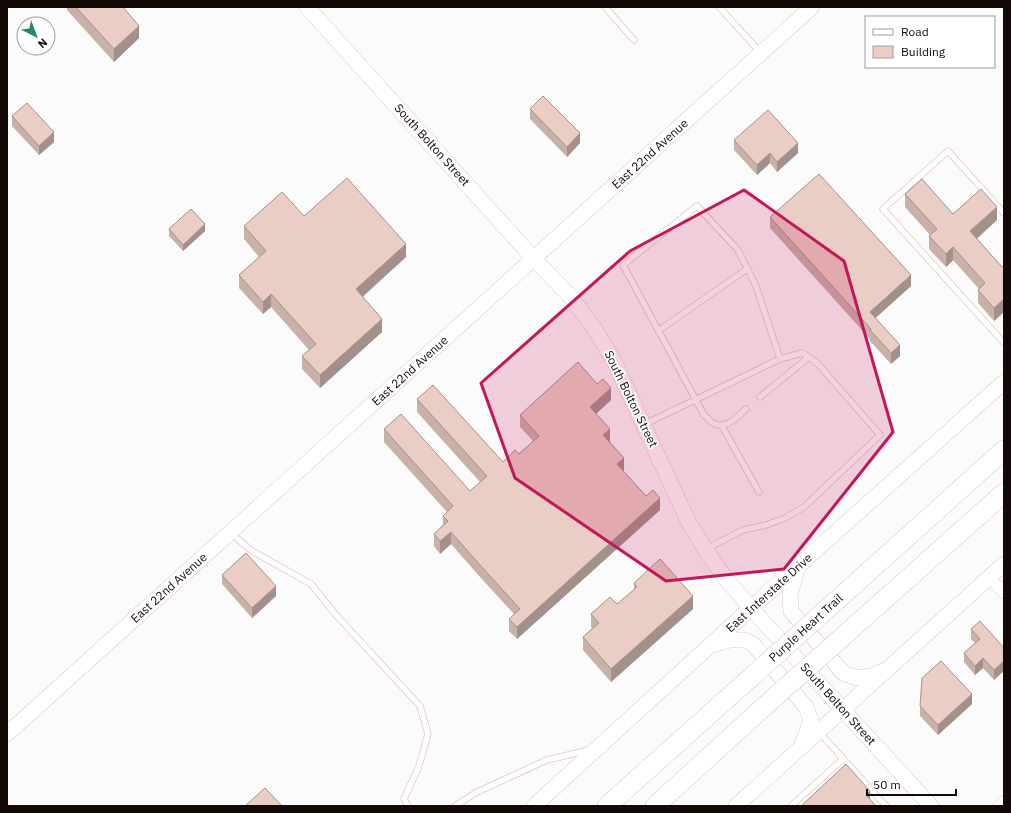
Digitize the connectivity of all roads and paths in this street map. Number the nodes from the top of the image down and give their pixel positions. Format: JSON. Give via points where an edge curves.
{"nodes":[{"id":1,"x":307,"y":7,"type":"edge"},
{"id":2,"x":605,"y":7,"type":"edge"},
{"id":3,"x":719,"y":7,"type":"edge"},
{"id":4,"x":812,"y":7,"type":"edge"},
{"id":5,"x":634,"y":40,"type":"dead end"},
{"id":6,"x":761,"y":53,"type":"junction"},
{"id":7,"x":1004,"y":213,"type":"edge"},
{"id":8,"x":534,"y":259,"type":"junction"},
{"id":9,"x":747,"y":269,"type":"junction"},
{"id":10,"x":658,"y":330,"type":"junction"},
{"id":11,"x":1003,"y":340,"type":"edge"},
{"id":12,"x":809,"y":357,"type":"junction"},
{"id":13,"x":780,"y":359,"type":"junction"},
{"id":14,"x":1004,"y":382,"type":"edge"},
{"id":15,"x":760,"y":397,"type":"dead end"},
{"id":16,"x":695,"y":399,"type":"junction"},
{"id":17,"x":746,"y":409,"type":"dead end"},
{"id":18,"x":644,"y":424,"type":"junction"},
{"id":19,"x":722,"y":426,"type":"junction"},
{"id":20,"x":1004,"y":450,"type":"edge"},
{"id":21,"x":759,"y":492,"type":"dead end"},
{"id":22,"x":1004,"y":493,"type":"edge"},
{"id":23,"x":230,"y":533,"type":"junction"},
{"id":24,"x":705,"y":550,"type":"junction"},
{"id":25,"x":1004,"y":564,"type":"edge"},
{"id":26,"x":799,"y":566,"type":"junction"},
{"id":27,"x":989,"y":577,"type":"junction"},
{"id":28,"x":1004,"y":593,"type":"edge"},
{"id":29,"x":752,"y":608,"type":"junction"},
{"id":30,"x":711,"y":645,"type":"junction"},
{"id":31,"x":887,"y":670,"type":"junction"},
{"id":32,"x":843,"y":710,"type":"junction"},
{"id":33,"x":819,"y":732,"type":"junction"},
{"id":34,"x":7,"y":734,"type":"edge"},
{"id":35,"x":802,"y":746,"type":"junction"},
{"id":36,"x":599,"y":747,"type":"junction"},
{"id":37,"x":843,"y":759,"type":"junction"},
{"id":38,"x":1004,"y":801,"type":"edge"},
{"id":39,"x":741,"y":804,"type":"edge"},
{"id":40,"x":408,"y":806,"type":"edge"},
{"id":41,"x":455,"y":806,"type":"edge"},
{"id":42,"x":534,"y":806,"type":"edge"},
{"id":43,"x":607,"y":806,"type":"edge"},
{"id":44,"x":655,"y":806,"type":"edge"},
{"id":45,"x":791,"y":806,"type":"edge"},
{"id":46,"x":886,"y":806,"type":"edge"},
{"id":47,"x":931,"y":806,"type":"edge"},
{"id":48,"x":999,"y":806,"type":"edge"}],
"edges":[{"from":1,"to":8,"type":"street","name":"South Bolton Street"},
{"from":2,"to":5,"type":"lane"},
{"from":3,"to":6,"type":"lane"},
{"from":4,"to":6,"type":"street","name":"East 22nd Avenue"},
{"from":6,"to":8,"type":"street","name":"East 22nd Avenue"},
{"from":7,"to":11,"type":"lane","via":[[948,151],[883,209]]},
{"from":8,"to":18,"type":"street","name":"South Bolton Street","via":[[570,296],[594,328],[614,361]]},
{"from":8,"to":23,"type":"street","name":"East 22nd Avenue"},
{"from":9,"to":10,"type":"lane"},
{"from":9,"to":10,"type":"lane","via":[[738,250],[697,206],[622,265]]},
{"from":9,"to":13,"type":"lane","via":[[756,286]]},
{"from":10,"to":16,"type":"lane"},
{"from":12,"to":13,"type":"lane","via":[[802,352]]},
{"from":12,"to":15,"type":"lane"},
{"from":12,"to":24,"type":"lane","via":[[880,435],[804,507],[785,518],[743,530]]},
{"from":13,"to":16,"type":"lane"},
{"from":14,"to":26,"type":"street","name":"East Interstate Drive"},
{"from":16,"to":18,"type":"lane"},
{"from":16,"to":19,"type":"lane","via":[[704,415],[714,424]]},
{"from":17,"to":19,"type":"lane"},
{"from":18,"to":24,"type":"street","name":"South Bolton Street","via":[[688,520]]},
{"from":19,"to":21,"type":"lane"},
{"from":20,"to":43,"type":"highway","name":"Purple Heart Trail","bridge":true},
{"from":22,"to":44,"type":"highway","bridge":true},
{"from":23,"to":34,"type":"street","name":"East 22nd Avenue"},
{"from":23,"to":40,"type":"lane","via":[[252,551],[311,584],[336,615],[420,706],[428,734],[419,766],[404,799]]},
{"from":24,"to":29,"type":"street","name":"South Bolton Street"},
{"from":25,"to":27,"type":"street"},
{"from":26,"to":29,"type":"street","name":"East Interstate Drive"},
{"from":26,"to":31,"type":"street","via":[[790,594],[791,611],[843,673],[857,678]]},
{"from":27,"to":28,"type":"street"},
{"from":27,"to":31,"type":"street"},
{"from":29,"to":30,"type":"street","name":"East Interstate Drive"},
{"from":29,"to":32,"type":"street","name":"South Bolton Street"},
{"from":30,"to":35,"type":"street","via":[[728,640],[744,640],[753,644],[806,707],[812,720]]},
{"from":30,"to":36,"type":"street","name":"East Interstate Drive"},
{"from":31,"to":32,"type":"street"},
{"from":32,"to":33,"type":"street"},
{"from":32,"to":47,"type":"street","name":"South Bolton Street"},
{"from":33,"to":35,"type":"street"},
{"from":33,"to":37,"type":"lane"},
{"from":35,"to":39,"type":"street"},
{"from":36,"to":41,"type":"lane","via":[[547,760],[477,792]]},
{"from":36,"to":42,"type":"street","name":"East Interstate Drive"},
{"from":37,"to":45,"type":"lane"},
{"from":37,"to":46,"type":"lane"},
{"from":38,"to":48,"type":"street"}]}
